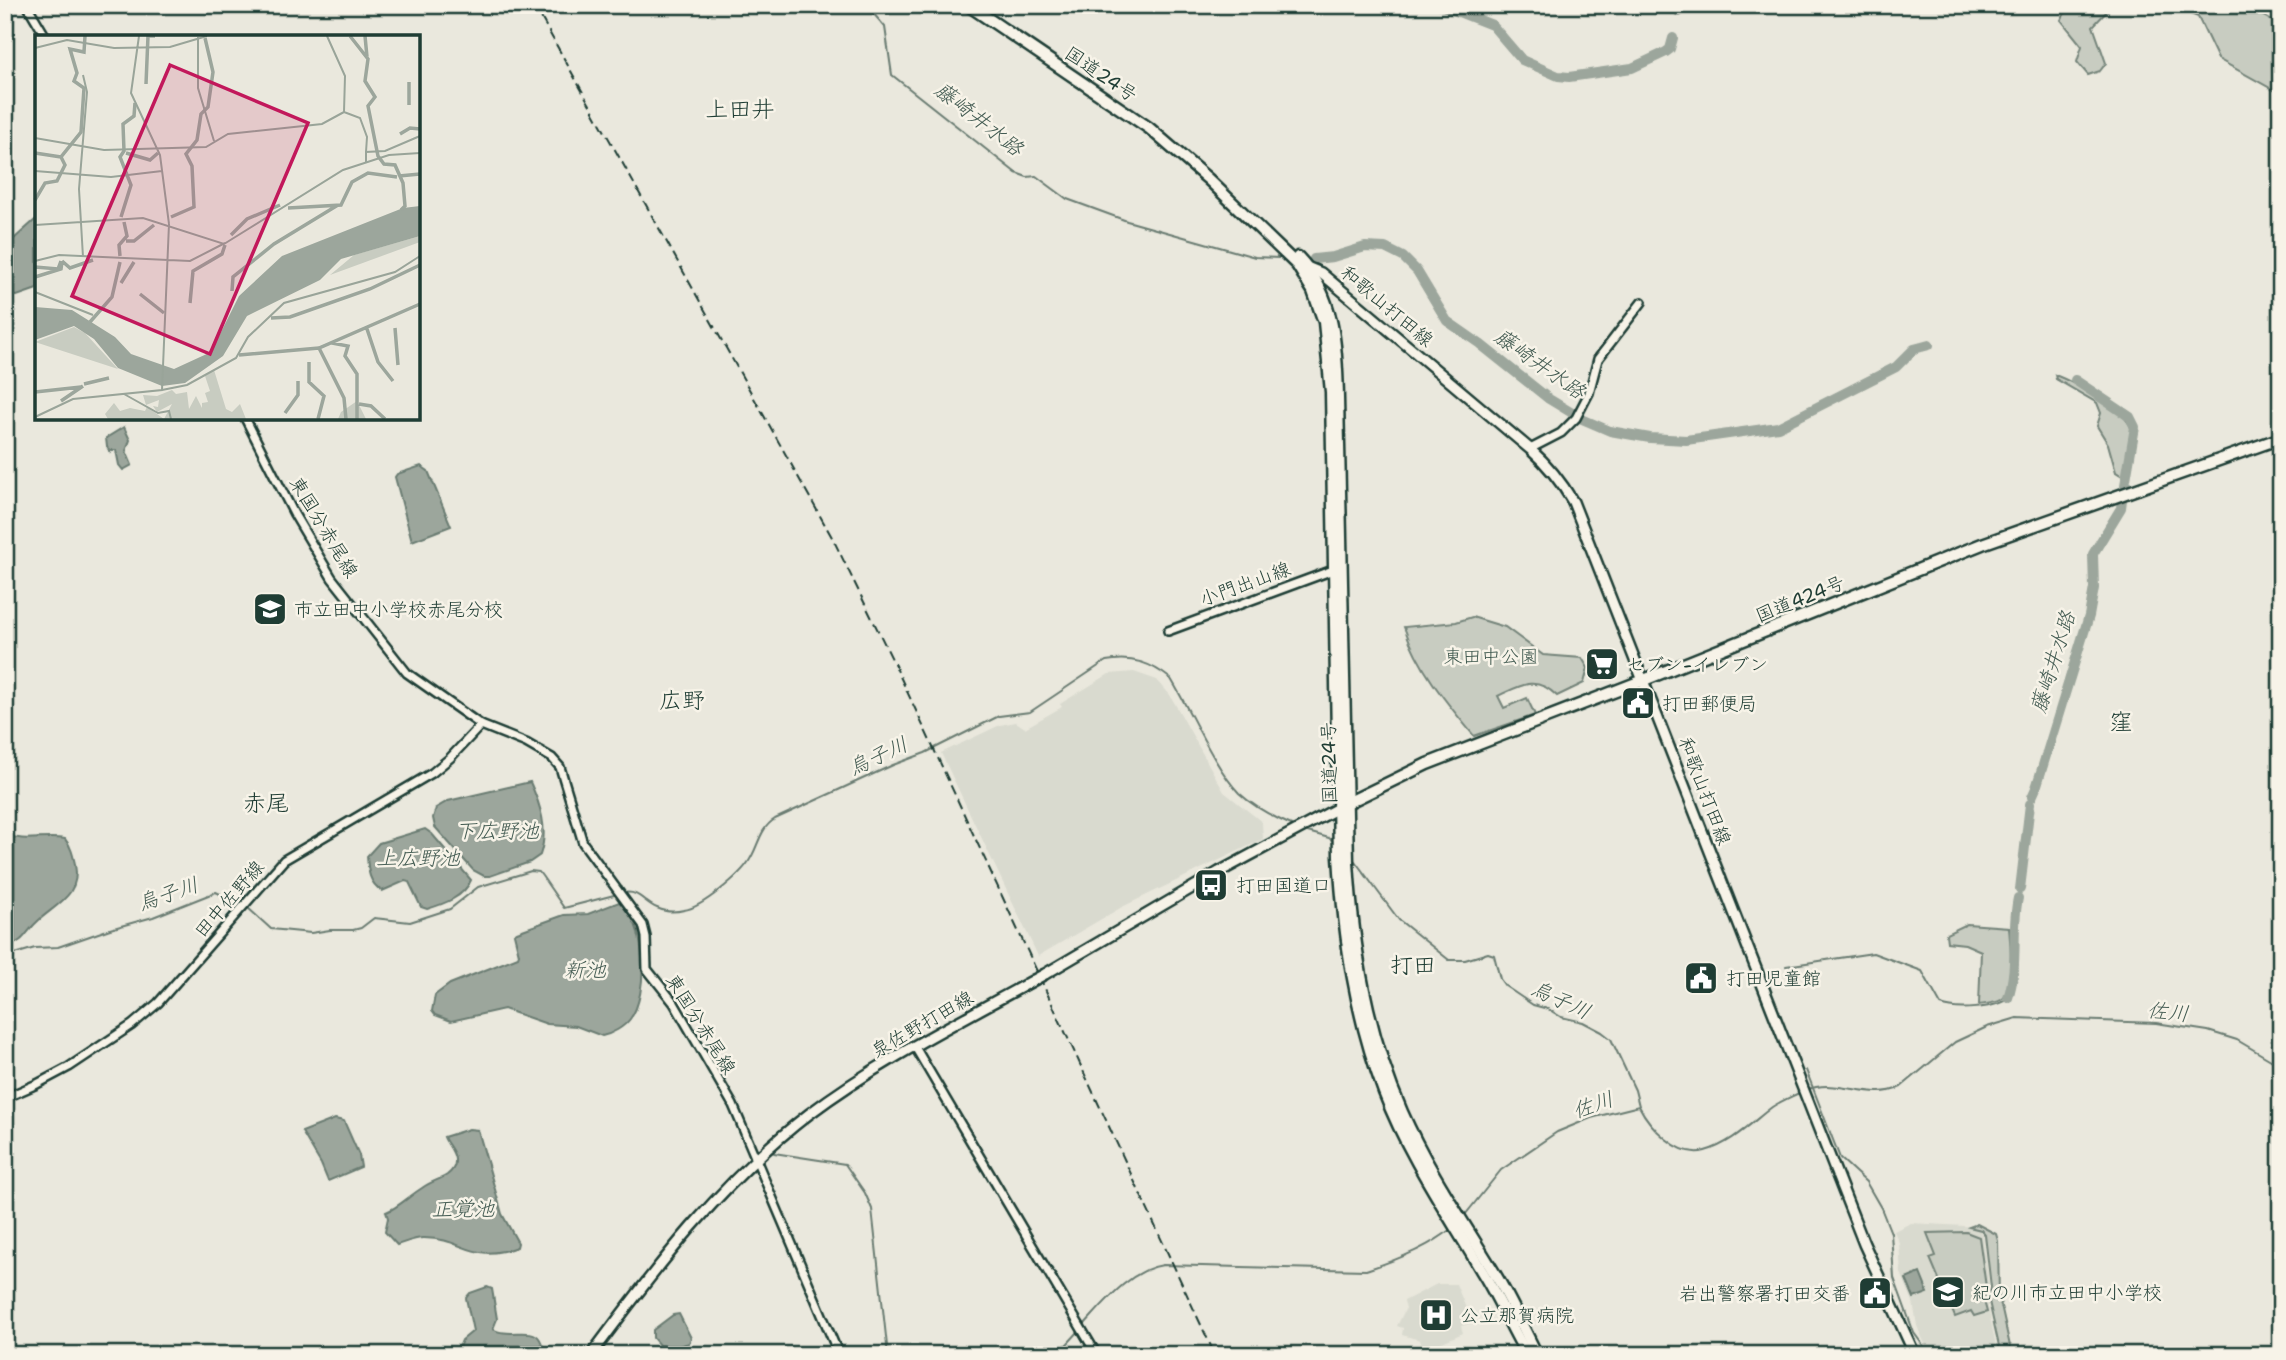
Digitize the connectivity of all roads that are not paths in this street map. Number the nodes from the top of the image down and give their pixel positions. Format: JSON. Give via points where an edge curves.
{"nodes":[{"id":1,"x":27,"y":5,"type":"edge"},
{"id":2,"x":968,"y":5,"type":"edge"},
{"id":3,"x":45,"y":35,"type":"edge"},
{"id":4,"x":1302,"y":266,"type":"junction"},
{"id":5,"x":1642,"y":302,"type":"dead end"},
{"id":6,"x":246,"y":420,"type":"edge"},
{"id":7,"x":2281,"y":439,"type":"edge"},
{"id":8,"x":1530,"y":449,"type":"junction"},
{"id":9,"x":1333,"y":570,"type":"junction"},
{"id":10,"x":1168,"y":631,"type":"dead end"},
{"id":11,"x":1644,"y":680,"type":"junction"},
{"id":12,"x":481,"y":725,"type":"junction"},
{"id":13,"x":1343,"y":806,"type":"junction"},
{"id":14,"x":915,"y":1047,"type":"junction"},
{"id":15,"x":5,"y":1098,"type":"edge"},
{"id":16,"x":755,"y":1159,"type":"junction"},
{"id":17,"x":1464,"y":1233,"type":"junction"},
{"id":18,"x":591,"y":1355,"type":"edge"},
{"id":19,"x":839,"y":1355,"type":"edge"},
{"id":20,"x":1097,"y":1355,"type":"edge"},
{"id":21,"x":1527,"y":1355,"type":"edge"},
{"id":22,"x":1537,"y":1355,"type":"edge"},
{"id":23,"x":1914,"y":1355,"type":"edge"}],
"edges":[{"from":1,"to":3,"type":"street"},
{"from":2,"to":4,"type":"highway","name":"国道24号","via":[[1146,126],[1286,246]]},
{"from":4,"to":8,"type":"main road","name":"和歌山打田線","via":[[1321,273]]},
{"from":4,"to":9,"type":"highway","name":"国道24号","via":[[1320,306],[1327,337]]},
{"from":4,"to":13,"type":"highway","name":"国道24号","via":[[1323,293],[1334,332],[1338,384]]},
{"from":5,"to":8,"type":"street","via":[[1598,359],[1576,418],[1562,433]]},
{"from":6,"to":12,"type":"street","name":"東国分赤尾線","via":[[332,578],[407,673]]},
{"from":7,"to":11,"type":"highway","name":"国道424号","via":[[2050,519]]},
{"from":8,"to":11,"type":"main road","name":"和歌山打田線","via":[[1561,481],[1573,502]]},
{"from":9,"to":10,"type":"street","name":"小門出山線"},
{"from":9,"to":13,"type":"highway","name":"国道24号"},
{"from":11,"to":13,"type":"highway","name":"国道424号","via":[[1427,764]]},
{"from":11,"to":23,"type":"main road","name":"和歌山打田線","via":[[1866,1248]]},
{"from":12,"to":15,"type":"street","name":"田中佐野線","via":[[432,773],[284,860],[158,1003],[132,1025],[69,1067]]},
{"from":12,"to":16,"type":"street","name":"東国分赤尾線","via":[[526,743],[560,767],[583,843],[643,925],[647,969],[674,1003],[733,1105]]},
{"from":13,"to":14,"type":"main road","name":"泉佐野打田線","bridge":true},
{"from":13,"to":17,"type":"highway","name":"国道24号","via":[[1343,859],[1378,1048],[1412,1132]]},
{"from":14,"to":16,"type":"main road","name":"泉佐野打田線","via":[[810,1114]]},
{"from":14,"to":20,"type":"street"},
{"from":16,"to":18,"type":"main road","name":"泉佐野打田線","via":[[684,1233]]},
{"from":16,"to":19,"type":"street","name":"東国分赤尾線"},
{"from":17,"to":21,"type":"highway","name":"国道24号"},
{"from":17,"to":22,"type":"highway","name":"国道24号","via":[[1499,1281]]}]}
